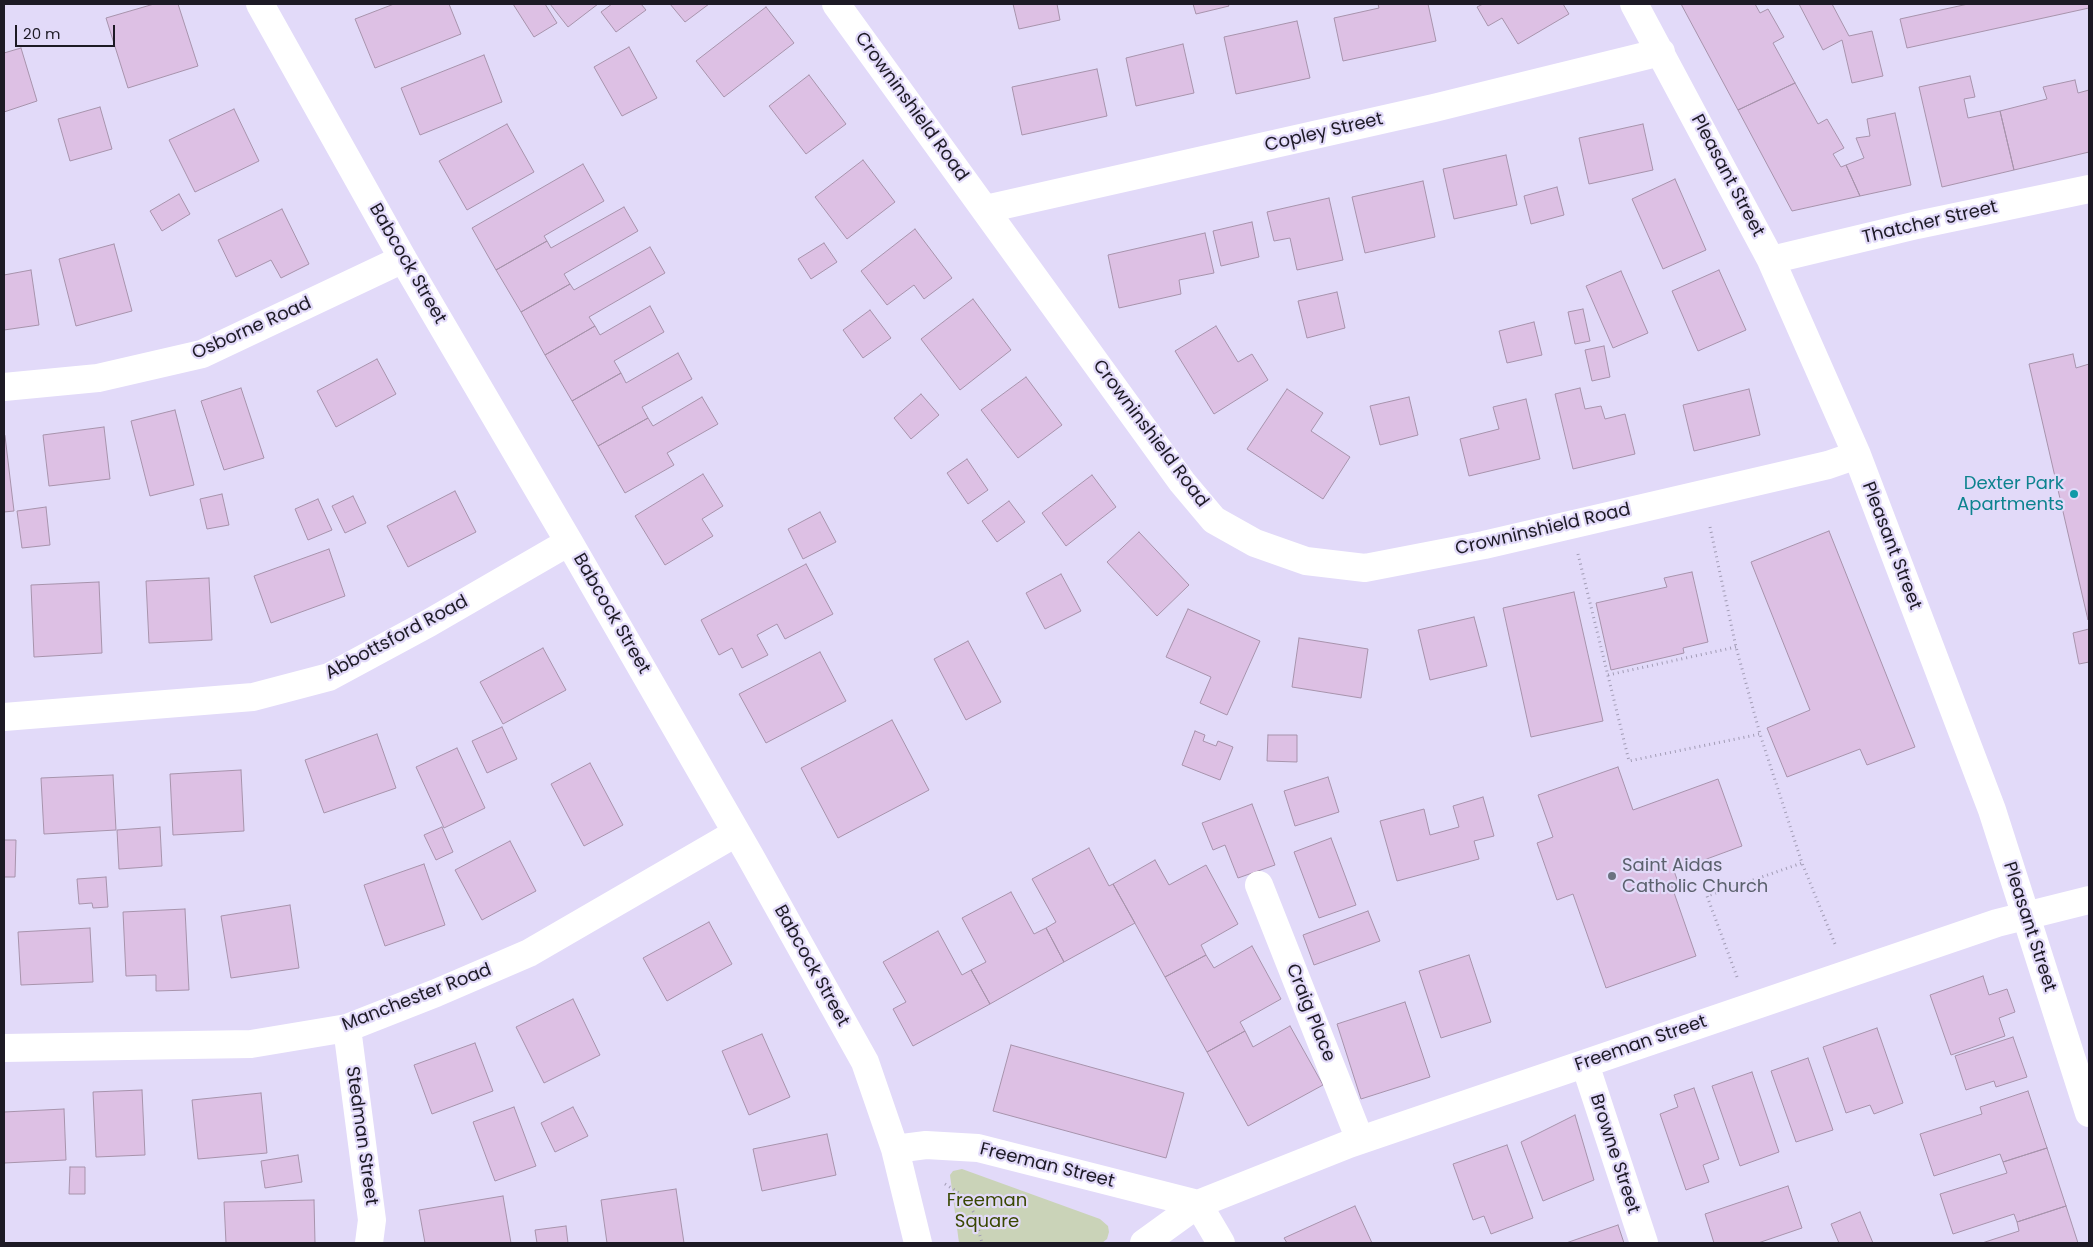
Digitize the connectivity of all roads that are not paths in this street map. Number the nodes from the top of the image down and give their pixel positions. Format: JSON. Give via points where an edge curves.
{"nodes":[{"id":1,"x":260,"y":4,"type":"edge"},
{"id":2,"x":836,"y":4,"type":"edge"},
{"id":3,"x":1634,"y":4,"type":"edge"},
{"id":4,"x":1660,"y":52,"type":"junction"},
{"id":5,"x":2089,"y":188,"type":"edge"},
{"id":6,"x":986,"y":209,"type":"junction"},
{"id":7,"x":403,"y":259,"type":"junction"},
{"id":8,"x":1771,"y":260,"type":"junction"},
{"id":9,"x":4,"y":387,"type":"edge"},
{"id":10,"x":1857,"y":455,"type":"junction"},
{"id":11,"x":569,"y":542,"type":"junction"},
{"id":12,"x":4,"y":717,"type":"edge"},
{"id":13,"x":736,"y":833,"type":"junction"},
{"id":14,"x":1259,"y":885,"type":"dead end"},
{"id":15,"x":2089,"y":900,"type":"edge"},
{"id":16,"x":2025,"y":916,"type":"junction"},
{"id":17,"x":347,"y":1028,"type":"junction"},
{"id":18,"x":4,"y":1048,"type":"edge"},
{"id":19,"x":1585,"y":1064,"type":"junction"},
{"id":20,"x":2089,"y":1113,"type":"edge"},
{"id":21,"x":1360,"y":1140,"type":"junction"},
{"id":22,"x":895,"y":1149,"type":"junction"},
{"id":23,"x":1198,"y":1204,"type":"junction"},
{"id":24,"x":369,"y":1243,"type":"edge"},
{"id":25,"x":918,"y":1243,"type":"edge"},
{"id":26,"x":1144,"y":1243,"type":"edge"},
{"id":27,"x":1221,"y":1243,"type":"edge"},
{"id":28,"x":1644,"y":1243,"type":"edge"}],
"edges":[{"from":1,"to":7,"type":"street","name":"Babcock Street"},
{"from":2,"to":6,"type":"street","name":"Crowninshield Road"},
{"from":3,"to":4,"type":"street","name":"Pleasant Street"},
{"from":4,"to":6,"type":"street","name":"Copley Street","via":[[1424,110]]},
{"from":4,"to":8,"type":"street","name":"Pleasant Street"},
{"from":5,"to":8,"type":"street","name":"Thatcher Street"},
{"from":6,"to":10,"type":"street","name":"Crowninshield Road","via":[[1182,482],[1214,520],[1255,543],[1306,561],[1364,568],[1484,545],[1828,465]]},
{"from":7,"to":9,"type":"street","name":"Osborne Road","via":[[202,354],[98,378]]},
{"from":7,"to":11,"type":"street","name":"Babcock Street"},
{"from":8,"to":10,"type":"street","name":"Pleasant Street"},
{"from":10,"to":16,"type":"street","name":"Pleasant Street","via":[[1992,810]]},
{"from":11,"to":12,"type":"street","name":"Abbottsford Road","via":[[329,677],[253,697]]},
{"from":11,"to":13,"type":"street","name":"Babcock Street"},
{"from":13,"to":17,"type":"street","name":"Manchester Road","via":[[528,953]]},
{"from":13,"to":22,"type":"street","name":"Babcock Street","via":[[865,1062]]},
{"from":14,"to":21,"type":"street","name":"Craig Place"},
{"from":15,"to":16,"type":"street","name":"Freeman Street"},
{"from":16,"to":19,"type":"street","name":"Freeman Street"},
{"from":16,"to":20,"type":"street","name":"Pleasant Street"},
{"from":17,"to":18,"type":"street","name":"Manchester Road","via":[[251,1044]]},
{"from":17,"to":24,"type":"street","name":"Stedman Street","via":[[372,1220]]},
{"from":19,"to":21,"type":"street","name":"Freeman Street"},
{"from":19,"to":28,"type":"street","name":"Browne Street"},
{"from":21,"to":23,"type":"street","name":"Freeman Street"},
{"from":22,"to":23,"type":"street","name":"Freeman Street","via":[[926,1145],[978,1148]]},
{"from":22,"to":25,"type":"street","name":"Babcock Street"},
{"from":23,"to":26,"type":"street","name":"Freeman Street"},
{"from":23,"to":27,"type":"street"}]}
